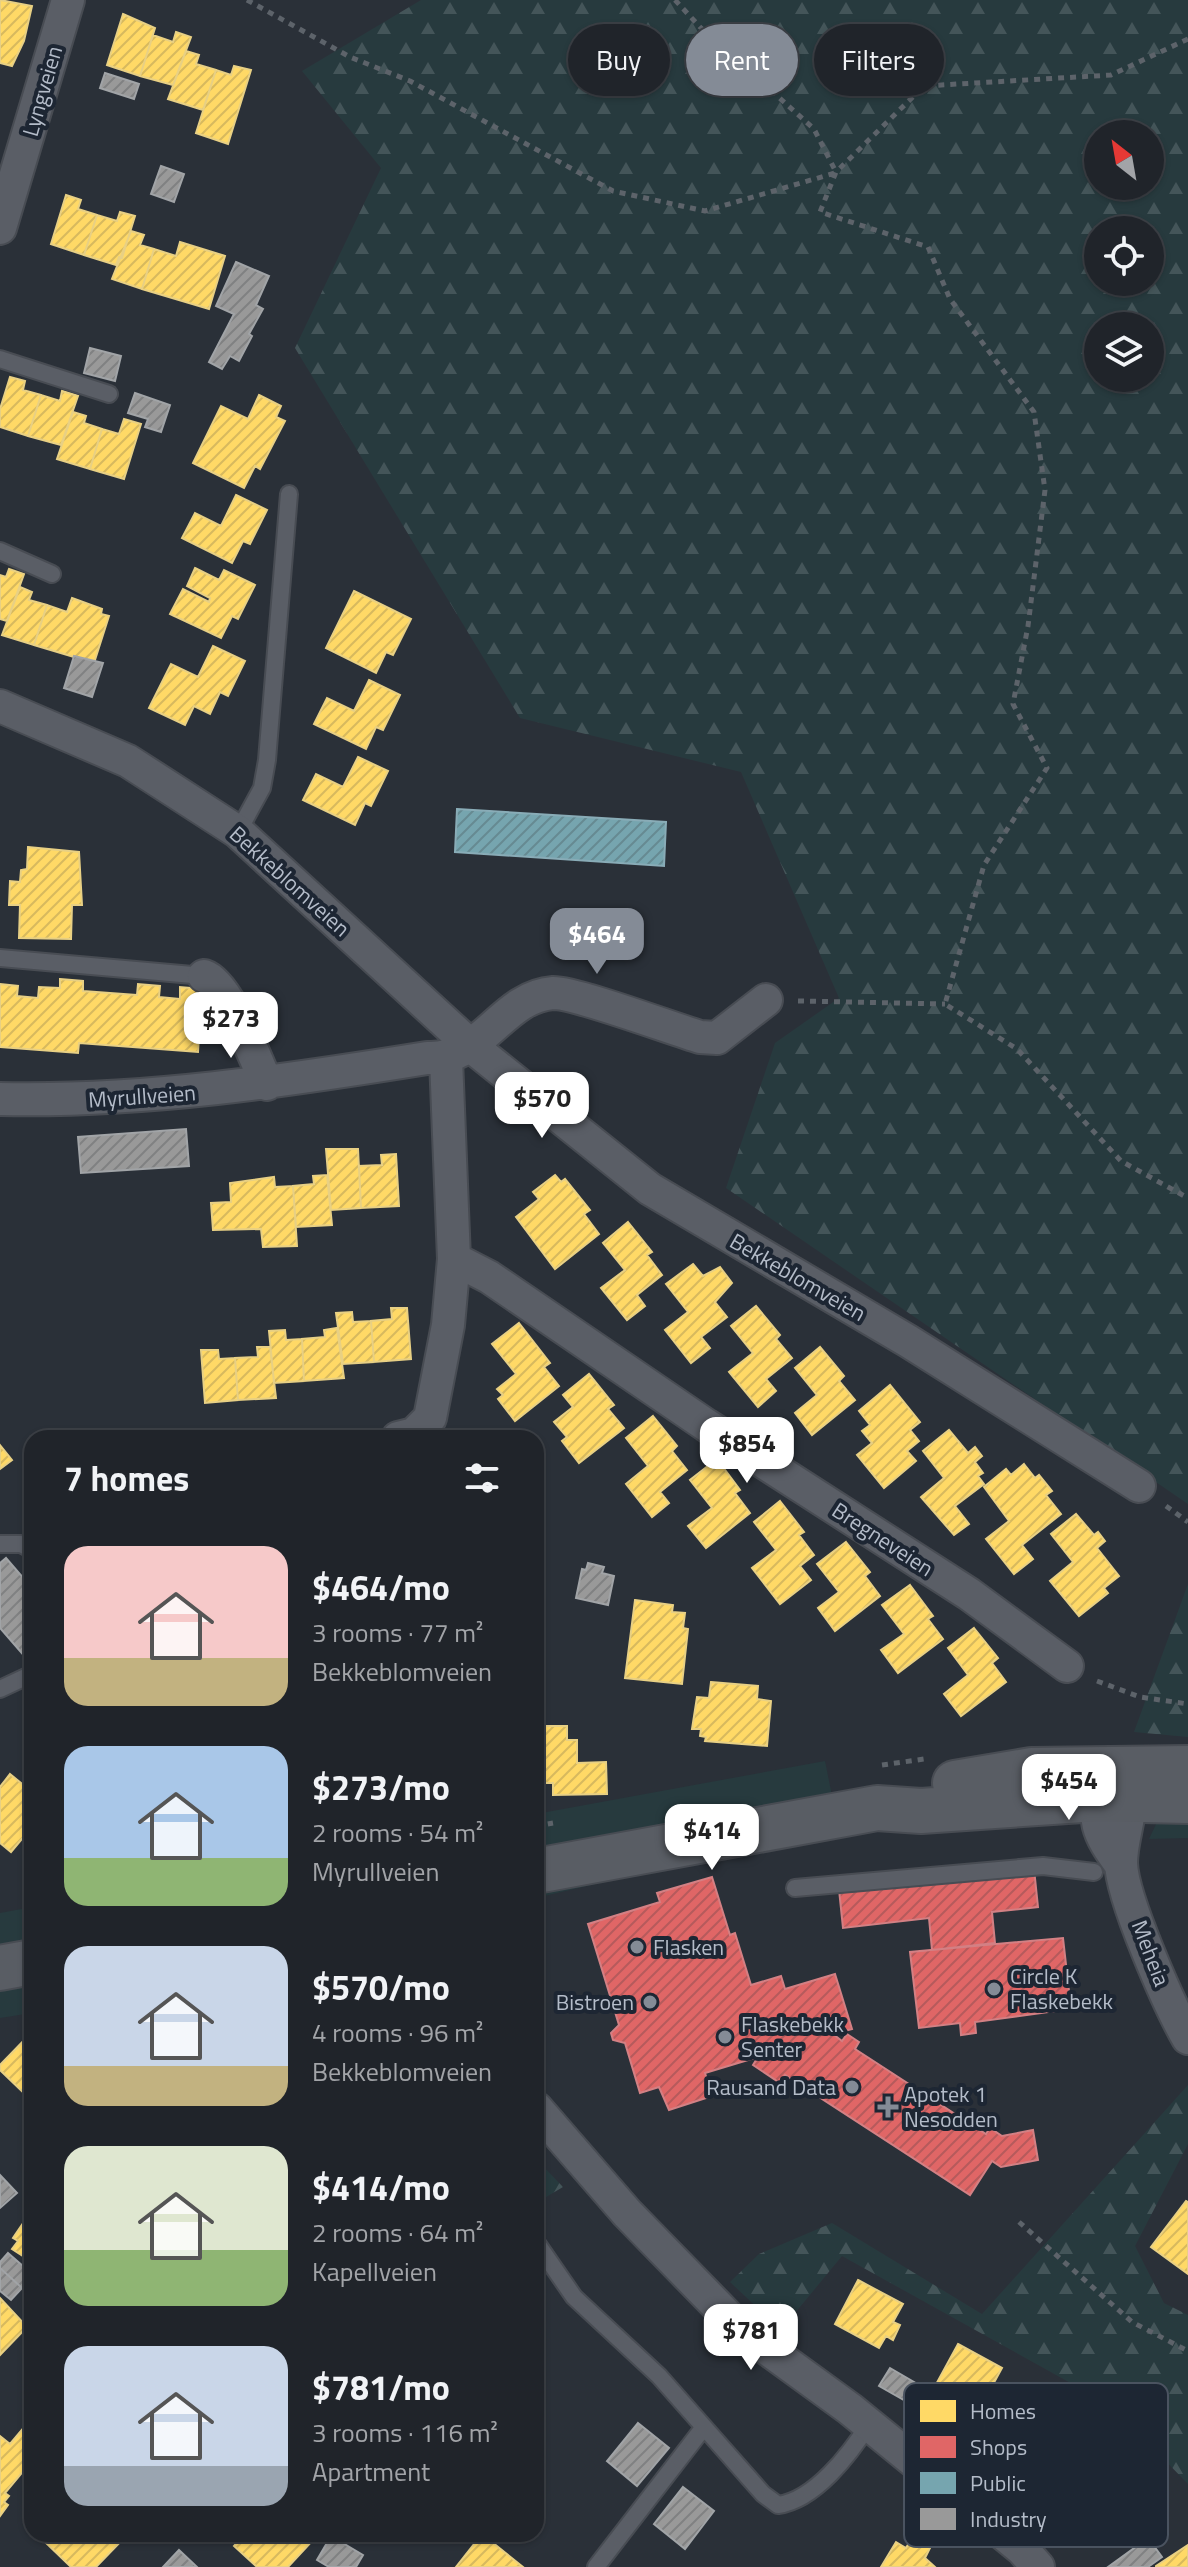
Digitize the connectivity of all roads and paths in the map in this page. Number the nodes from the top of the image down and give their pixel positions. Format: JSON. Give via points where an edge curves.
{"nodes":[{"id":1,"x":68,"y":0,"type":"edge"},
{"id":2,"x":247,"y":0,"type":"edge"},
{"id":3,"x":675,"y":0,"type":"edge"},
{"id":4,"x":1188,"y":39,"type":"edge"},
{"id":5,"x":836,"y":172,"type":"junction"},
{"id":6,"x":3,"y":207,"type":"edge"},
{"id":7,"x":0,"y":359,"type":"edge"},
{"id":8,"x":109,"y":394,"type":"dead end"},
{"id":9,"x":289,"y":494,"type":"dead end"},
{"id":10,"x":0,"y":551,"type":"edge"},
{"id":11,"x":52,"y":574,"type":"dead end"},
{"id":12,"x":0,"y":706,"type":"edge"},
{"id":13,"x":238,"y":832,"type":"junction"},
{"id":14,"x":0,"y":958,"type":"edge"},
{"id":15,"x":204,"y":976,"type":"joint"},
{"id":16,"x":766,"y":1000,"type":"joint"},
{"id":17,"x":945,"y":1004,"type":"junction"},
{"id":18,"x":458,"y":1053,"type":"junction"},
{"id":19,"x":267,"y":1084,"type":"junction"},
{"id":20,"x":0,"y":1099,"type":"edge"},
{"id":21,"x":1188,"y":1198,"type":"edge"},
{"id":22,"x":454,"y":1259,"type":"junction"},
{"id":23,"x":418,"y":1430,"type":"edge"},
{"id":24,"x":1139,"y":1486,"type":"dead end"},
{"id":25,"x":0,"y":1544,"type":"edge"},
{"id":26,"x":24,"y":1546,"type":"edge"},
{"id":27,"x":1067,"y":1666,"type":"joint"},
{"id":28,"x":24,"y":1678,"type":"edge"},
{"id":29,"x":0,"y":1689,"type":"edge"},
{"id":30,"x":1188,"y":1704,"type":"edge"},
{"id":31,"x":1188,"y":1768,"type":"edge"},
{"id":32,"x":1112,"y":1789,"type":"junction"},
{"id":33,"x":1188,"y":1801,"type":"edge"},
{"id":34,"x":1107,"y":1868,"type":"junction"},
{"id":35,"x":544,"y":1870,"type":"edge"},
{"id":36,"x":795,"y":1888,"type":"dead end"},
{"id":37,"x":24,"y":1964,"type":"edge"},
{"id":38,"x":0,"y":1968,"type":"edge"},
{"id":39,"x":1188,"y":2038,"type":"edge"},
{"id":40,"x":544,"y":2117,"type":"edge"},
{"id":41,"x":1019,"y":2222,"type":"dead end"},
{"id":42,"x":544,"y":2254,"type":"edge"},
{"id":43,"x":1188,"y":2351,"type":"edge"},
{"id":44,"x":869,"y":2424,"type":"junction"},
{"id":45,"x":704,"y":2427,"type":"junction"},
{"id":46,"x":904,"y":2453,"type":"edge"},
{"id":47,"x":1020,"y":2547,"type":"edge"},
{"id":48,"x":596,"y":2567,"type":"edge"},
{"id":49,"x":1038,"y":2567,"type":"edge"}],
"edges":[{"from":1,"to":6,"type":"street","name":"Lyngveien"},
{"from":2,"to":5,"type":"path","via":[[613,191],[705,211]]},
{"from":3,"to":5,"type":"path","via":[[814,129]]},
{"from":4,"to":5,"type":"path","via":[[1111,75],[924,86]]},
{"from":5,"to":17,"type":"path","via":[[820,212],[928,247],[950,299],[1034,412],[1043,474],[1028,626],[1013,704],[1047,768],[984,865]]},
{"from":7,"to":8,"type":"lane"},
{"from":9,"to":13,"type":"lane","via":[[267,760],[262,788]]},
{"from":10,"to":11,"type":"lane"},
{"from":12,"to":13,"type":"street","name":"Bekkeblomveien","via":[[128,761]]},
{"from":13,"to":18,"type":"street","name":"Bekkeblomveien"},
{"from":14,"to":15,"type":"lane"},
{"from":15,"to":19,"type":"street","via":[[216,983],[229,1004]]},
{"from":16,"to":17,"type":"path"},
{"from":16,"to":18,"type":"street","via":[[717,1038],[557,992],[523,1002]]},
{"from":17,"to":21,"type":"path","via":[[1017,1049],[1121,1161]]},
{"from":18,"to":19,"type":"street","name":"Myrullveien"},
{"from":18,"to":22,"type":"street"},
{"from":18,"to":24,"type":"street","name":"Bekkeblomveien","via":[[650,1189],[908,1341]]},
{"from":19,"to":20,"type":"street","name":"Myrullveien","via":[[134,1097]]},
{"from":22,"to":23,"type":"street","via":[[430,1418]]},
{"from":22,"to":27,"type":"street","name":"Bregneveien","via":[[969,1594]]},
{"from":25,"to":26,"type":"lane"},
{"from":27,"to":30,"type":"path","via":[[1110,1688]]},
{"from":28,"to":29,"type":"lane"},
{"from":31,"to":32,"type":"main road"},
{"from":32,"to":33,"type":"main road"},
{"from":32,"to":34,"type":"street","name":"Meheia","via":[[1101,1838]]},
{"from":32,"to":35,"type":"main road","via":[[921,1811],[877,1808]]},
{"from":34,"to":36,"type":"lane","via":[[1043,1866]]},
{"from":34,"to":39,"type":"street","name":"Meheia","via":[[1134,1911]]},
{"from":37,"to":38,"type":"main road"},
{"from":40,"to":44,"type":"street","via":[[627,2213],[740,2329]]},
{"from":41,"to":43,"type":"path","via":[[1132,2322]]},
{"from":42,"to":45,"type":"lane","via":[[574,2297],[659,2376]]},
{"from":44,"to":45,"type":"lane","via":[[819,2483],[795,2503],[778,2505]]},
{"from":44,"to":46,"type":"street"},
{"from":45,"to":48,"type":"lane"},
{"from":47,"to":49,"type":"street"}]}
